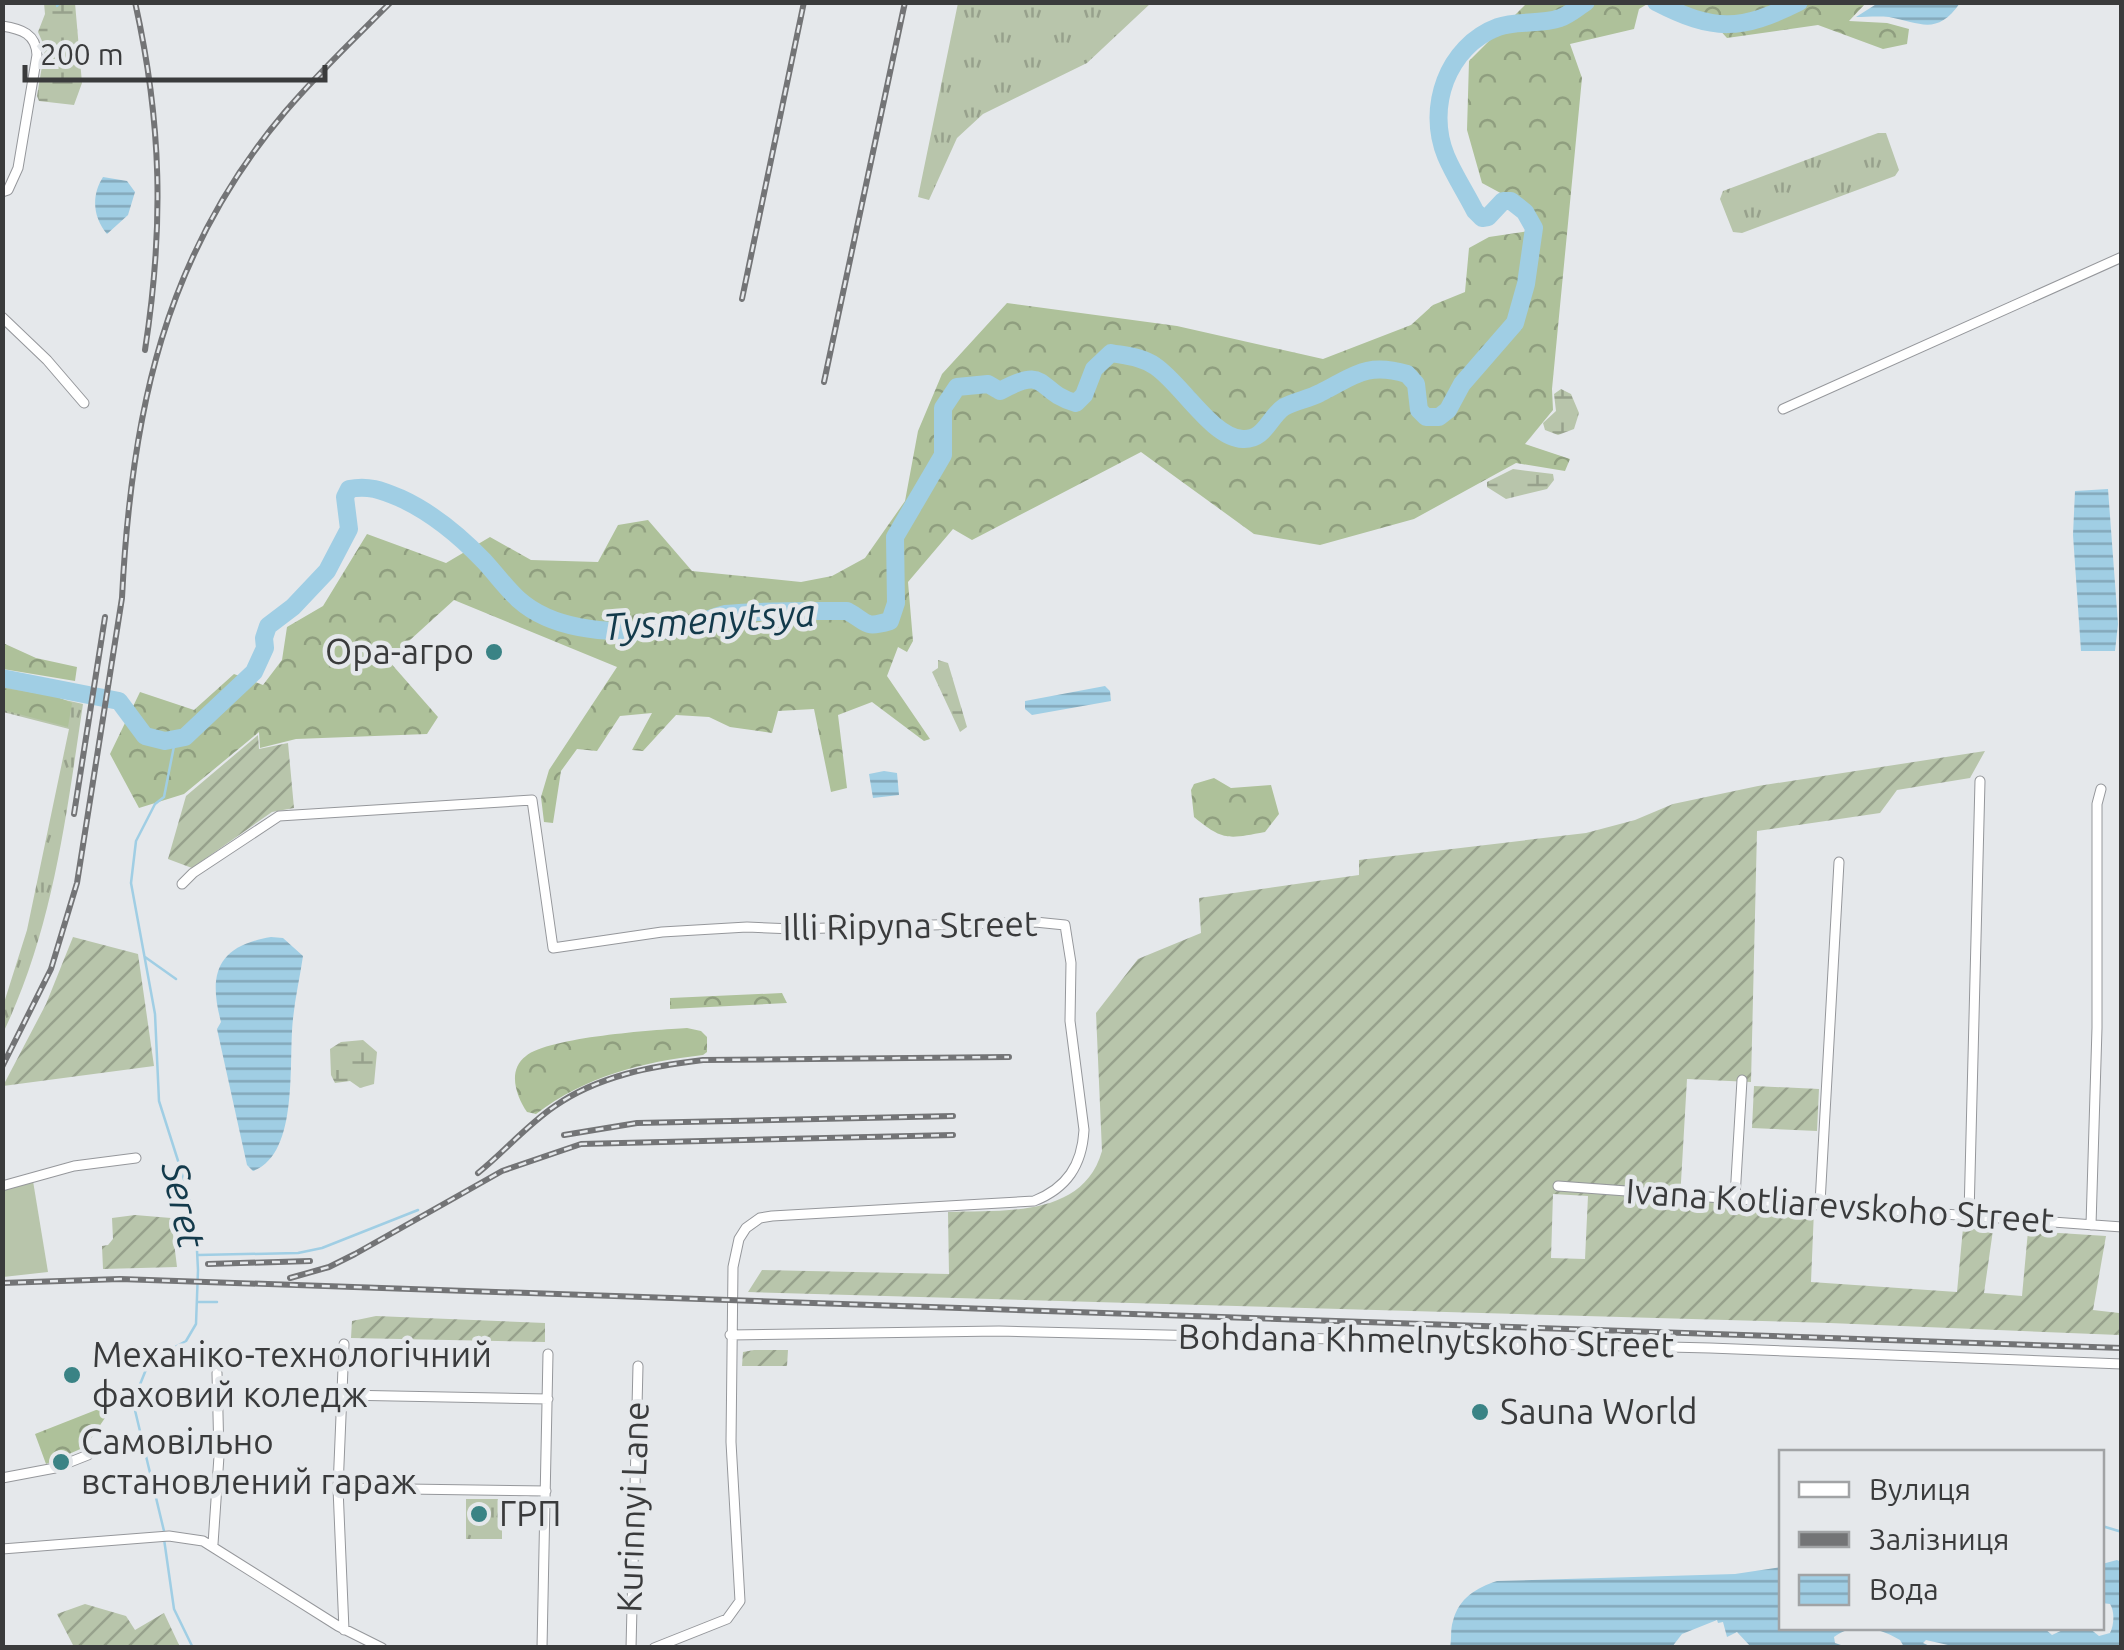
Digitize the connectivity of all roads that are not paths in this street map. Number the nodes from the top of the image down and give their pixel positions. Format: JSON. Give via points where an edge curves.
{"nodes":[{"id":1,"x":2,"y":26,"type":"edge"},
{"id":2,"x":6,"y":191,"type":"edge"},
{"id":3,"x":2122,"y":257,"type":"edge"},
{"id":4,"x":2,"y":317,"type":"edge"},
{"id":5,"x":84,"y":403,"type":"dead end"},
{"id":6,"x":1782,"y":409,"type":"dead end"},
{"id":7,"x":1980,"y":781,"type":"dead end"},
{"id":8,"x":2101,"y":789,"type":"dead end"},
{"id":9,"x":1839,"y":862,"type":"dead end"},
{"id":10,"x":182,"y":884,"type":"dead end"},
{"id":11,"x":1742,"y":1080,"type":"dead end"},
{"id":12,"x":136,"y":1158,"type":"dead end"},
{"id":13,"x":2,"y":1186,"type":"edge"},
{"id":14,"x":1558,"y":1186,"type":"dead end"},
{"id":15,"x":1735,"y":1197,"type":"junction"},
{"id":16,"x":1820,"y":1202,"type":"junction"},
{"id":17,"x":1969,"y":1215,"type":"junction"},
{"id":18,"x":2091,"y":1225,"type":"junction"},
{"id":19,"x":2122,"y":1227,"type":"edge"},
{"id":20,"x":730,"y":1336,"type":"junction"},
{"id":21,"x":344,"y":1344,"type":"dead end"},
{"id":22,"x":548,"y":1354,"type":"dead end"},
{"id":23,"x":2122,"y":1364,"type":"edge"},
{"id":24,"x":638,"y":1366,"type":"dead end"},
{"id":25,"x":217,"y":1373,"type":"dead end"},
{"id":26,"x":342,"y":1395,"type":"junction"},
{"id":27,"x":548,"y":1399,"type":"junction"},
{"id":28,"x":88,"y":1455,"type":"dead end"},
{"id":29,"x":2,"y":1478,"type":"edge"},
{"id":30,"x":338,"y":1488,"type":"junction"},
{"id":31,"x":546,"y":1492,"type":"junction"},
{"id":32,"x":212,"y":1544,"type":"junction"},
{"id":33,"x":2,"y":1549,"type":"edge"},
{"id":34,"x":344,"y":1630,"type":"junction"},
{"id":35,"x":382,"y":1648,"type":"edge"},
{"id":36,"x":542,"y":1648,"type":"edge"},
{"id":37,"x":630,"y":1648,"type":"edge"},
{"id":38,"x":654,"y":1648,"type":"edge"}],
"edges":[{"from":1,"to":2,"type":"street","via":[[25,32],[37,44],[18,168]]},
{"from":3,"to":6,"type":"street"},
{"from":4,"to":5,"type":"street"},
{"from":7,"to":17,"type":"street"},
{"from":8,"to":18,"type":"street"},
{"from":9,"to":16,"type":"street"},
{"from":10,"to":20,"type":"street","name":"Illi Ripyna Street","via":[[278,816],[532,800],[553,948],[747,926],[1066,924],[1084,1130],[1074,1171],[1034,1201],[760,1218],[734,1252]]},
{"from":11,"to":15,"type":"street"},
{"from":12,"to":13,"type":"street"},
{"from":14,"to":15,"type":"street","name":"Ivana Kotliarevskoho Street"},
{"from":15,"to":16,"type":"street","name":"Ivana Kotliarevskoho Street"},
{"from":16,"to":17,"type":"street","name":"Ivana Kotliarevskoho Street"},
{"from":17,"to":18,"type":"street","name":"Ivana Kotliarevskoho Street"},
{"from":18,"to":19,"type":"street","name":"Ivana Kotliarevskoho Street"},
{"from":20,"to":23,"type":"street","name":"Bohdana Khmelnytskoho Street","via":[[999,1331]]},
{"from":20,"to":38,"type":"street","name":"Illi Ripyna Street","via":[[740,1593],[734,1614]]},
{"from":21,"to":26,"type":"street"},
{"from":22,"to":27,"type":"street"},
{"from":24,"to":37,"type":"street","name":"Kurinnyi Lane"},
{"from":25,"to":32,"type":"street"},
{"from":26,"to":27,"type":"street"},
{"from":26,"to":30,"type":"street"},
{"from":27,"to":31,"type":"street"},
{"from":28,"to":29,"type":"street"},
{"from":30,"to":31,"type":"street"},
{"from":30,"to":34,"type":"street"},
{"from":31,"to":36,"type":"street"},
{"from":32,"to":33,"type":"street","via":[[170,1536]]},
{"from":32,"to":34,"type":"street"},
{"from":34,"to":35,"type":"street"}]}
